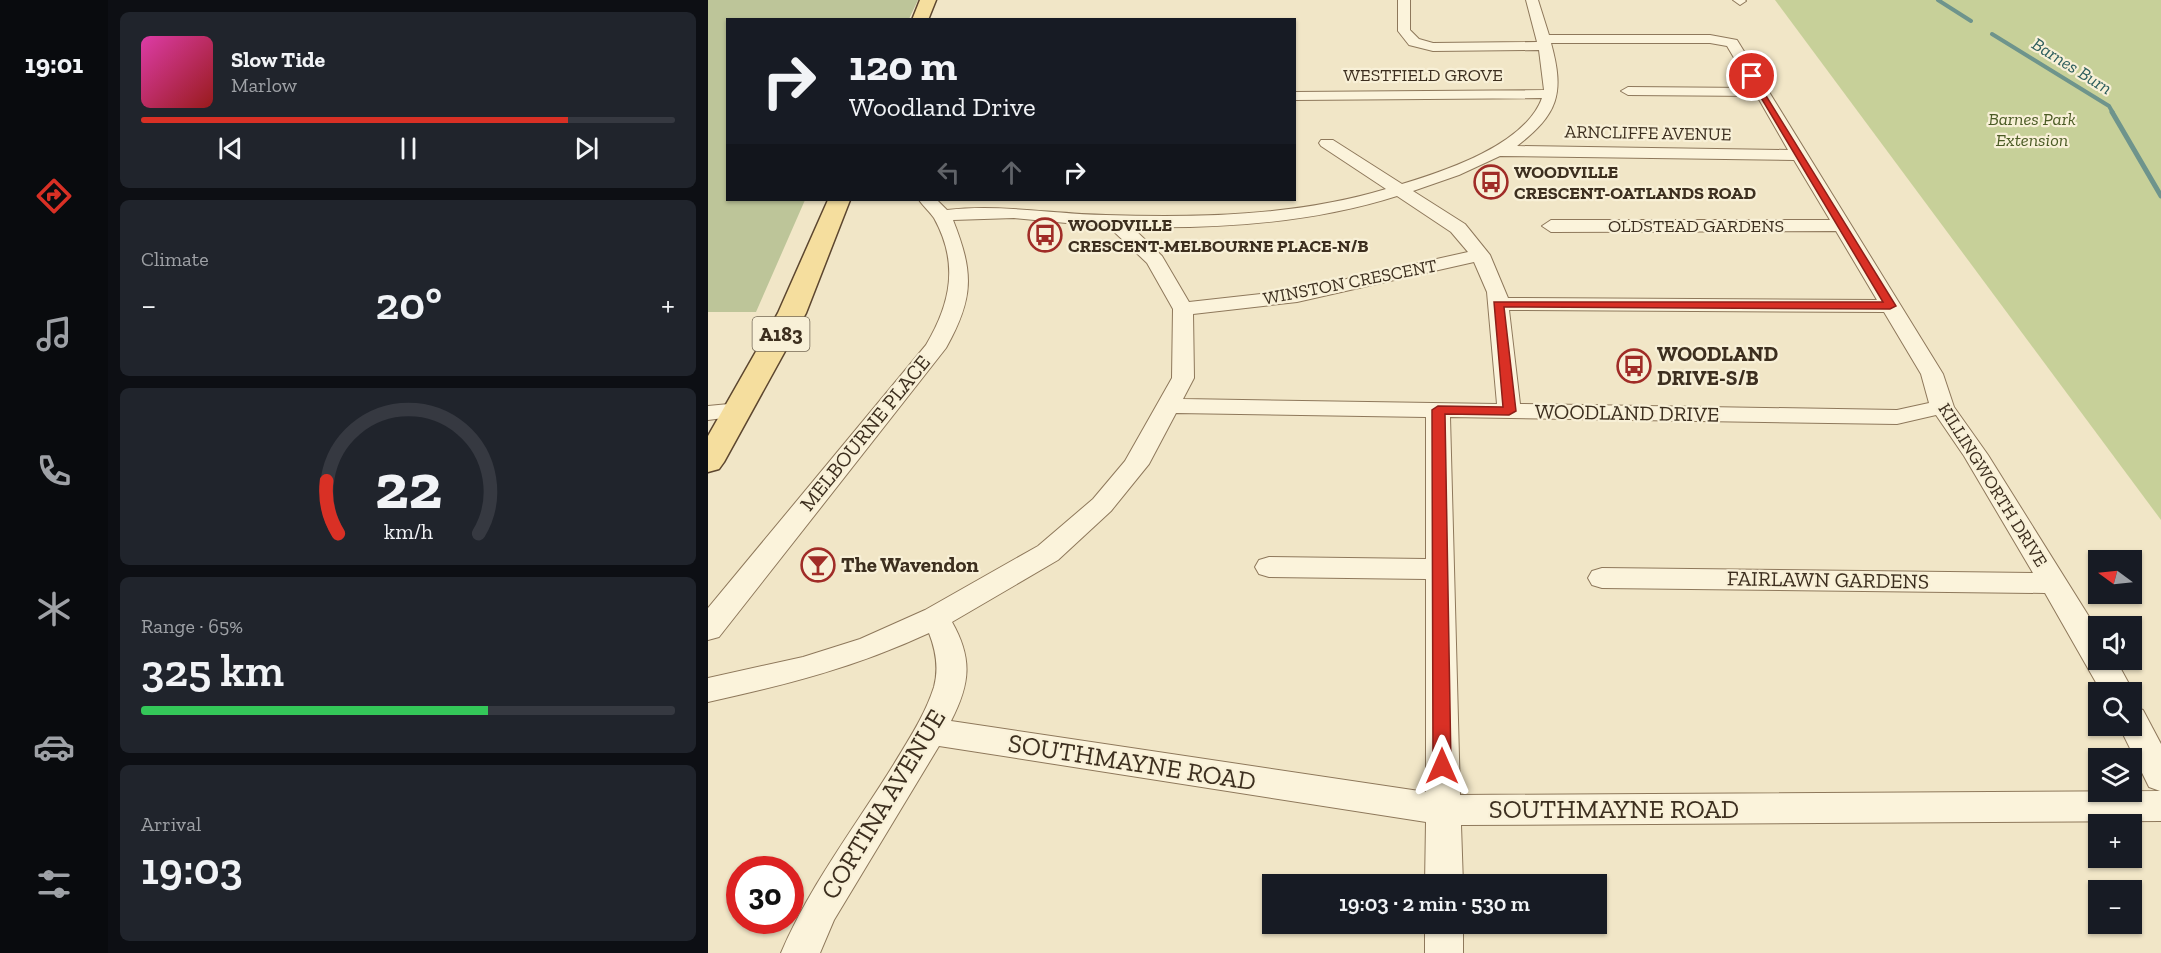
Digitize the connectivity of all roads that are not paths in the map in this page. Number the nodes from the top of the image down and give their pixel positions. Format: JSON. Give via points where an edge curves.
{"nodes":[{"id":1,"x":928,"y":0,"type":"edge"},
{"id":2,"x":1404,"y":0,"type":"edge"},
{"id":3,"x":1532,"y":0,"type":"edge"},
{"id":4,"x":921,"y":18,"type":"edge"},
{"id":5,"x":1543,"y":43,"type":"junction"},
{"id":6,"x":1628,"y":91,"type":"dead end"},
{"id":7,"x":1762,"y":92,"type":"junction"},
{"id":8,"x":1551,"y":94,"type":"junction"},
{"id":9,"x":1296,"y":96,"type":"edge"},
{"id":10,"x":1327,"y":143,"type":"dead end"},
{"id":11,"x":1496,"y":151,"type":"junction"},
{"id":12,"x":1800,"y":155,"type":"junction"},
{"id":13,"x":1396,"y":189,"type":"junction"},
{"id":14,"x":839,"y":201,"type":"edge"},
{"id":15,"x":1171,"y":201,"type":"edge"},
{"id":16,"x":935,"y":208,"type":"edge"},
{"id":17,"x":1113,"y":220,"type":"junction"},
{"id":18,"x":1163,"y":221,"type":"junction"},
{"id":19,"x":1842,"y":225,"type":"junction"},
{"id":20,"x":1551,"y":226,"type":"dead end"},
{"id":21,"x":1480,"y":255,"type":"junction"},
{"id":22,"x":1498,"y":304,"type":"junction"},
{"id":23,"x":1890,"y":306,"type":"junction"},
{"id":24,"x":1183,"y":309,"type":"junction"},
{"id":25,"x":1168,"y":406,"type":"junction"},
{"id":26,"x":1942,"y":407,"type":"junction"},
{"id":27,"x":740,"y":410,"type":"junction"},
{"id":28,"x":1438,"y":410,"type":"junction"},
{"id":29,"x":1509,"y":411,"type":"junction"},
{"id":30,"x":708,"y":413,"type":"edge"},
{"id":31,"x":708,"y":462,"type":"edge"},
{"id":32,"x":1269,"y":567,"type":"dead end"},
{"id":33,"x":1440,"y":569,"type":"junction"},
{"id":34,"x":1602,"y":578,"type":"dead end"},
{"id":35,"x":2054,"y":583,"type":"junction"},
{"id":36,"x":935,"y":618,"type":"junction"},
{"id":37,"x":708,"y":630,"type":"edge"},
{"id":38,"x":2088,"y":639,"type":"edge"},
{"id":39,"x":708,"y":690,"type":"edge"},
{"id":40,"x":929,"y":731,"type":"junction"},
{"id":41,"x":2140,"y":736,"type":"edge"},
{"id":42,"x":2161,"y":777,"type":"edge"},
{"id":43,"x":2161,"y":806,"type":"edge"},
{"id":44,"x":1443,"y":810,"type":"junction"},
{"id":45,"x":1443,"y":874,"type":"edge"},
{"id":46,"x":1444,"y":934,"type":"edge"},
{"id":47,"x":800,"y":953,"type":"edge"},
{"id":48,"x":1444,"y":953,"type":"edge"}],
"edges":[{"from":1,"to":4,"type":"main road"},
{"from":2,"to":5,"type":"street","via":[[1404,31],[1414,42],[1433,47]]},
{"from":3,"to":5,"type":"street"},
{"from":5,"to":7,"type":"street","name":"KILLINGWORTH DRIVE","via":[[1710,39],[1732,43]]},
{"from":5,"to":8,"type":"street","via":[[1553,78]]},
{"from":6,"to":7,"type":"street"},
{"from":7,"to":12,"type":"street","name":"KILLINGWORTH DRIVE"},
{"from":8,"to":9,"type":"street","name":"WESTFIELD GROVE"},
{"from":8,"to":11,"type":"street","via":[[1543,115],[1531,128]]},
{"from":10,"to":13,"type":"street"},
{"from":11,"to":12,"type":"street","name":"ARNCLIFFE AVENUE"},
{"from":11,"to":13,"type":"street","via":[[1467,166]]},
{"from":12,"to":19,"type":"street","name":"KILLINGWORTH DRIVE"},
{"from":13,"to":18,"type":"street","via":[[1297,213]]},
{"from":13,"to":21,"type":"street","via":[[1458,228]]},
{"from":14,"to":27,"type":"main road","number":"A183","via":[[792,313]]},
{"from":15,"to":18,"type":"street"},
{"from":16,"to":17,"type":"street"},
{"from":16,"to":37,"type":"street","name":"MELBOURNE PLACE","via":[[954,245],[960,281],[960,299],[952,322]]},
{"from":17,"to":18,"type":"street"},
{"from":17,"to":24,"type":"street","via":[[1155,260]]},
{"from":19,"to":20,"type":"street","name":"OLDSTEAD GARDENS"},
{"from":19,"to":23,"type":"street","name":"KILLINGWORTH DRIVE"},
{"from":21,"to":22,"type":"street","via":[[1497,292]]},
{"from":21,"to":24,"type":"street","name":"WINSTON CRESCENT","via":[[1297,296]]},
{"from":22,"to":23,"type":"street"},
{"from":22,"to":29,"type":"street"},
{"from":23,"to":26,"type":"street","name":"KILLINGWORTH DRIVE","via":[[1932,374]]},
{"from":24,"to":25,"type":"street","via":[[1183,378]]},
{"from":25,"to":28,"type":"street","name":"WOODLAND DRIVE"},
{"from":25,"to":36,"type":"street","via":[[1136,464],[1102,505],[1048,553]]},
{"from":26,"to":29,"type":"street","name":"WOODLAND DRIVE","via":[[1897,417]]},
{"from":26,"to":35,"type":"street","name":"KILLINGWORTH DRIVE"},
{"from":27,"to":30,"type":"street"},
{"from":27,"to":31,"type":"main road","number":"A183"},
{"from":28,"to":29,"type":"street","name":"WOODLAND DRIVE"},
{"from":28,"to":33,"type":"street"},
{"from":32,"to":33,"type":"street"},
{"from":33,"to":44,"type":"street"},
{"from":34,"to":35,"type":"street","name":"FAIRLAWN GARDENS"},
{"from":35,"to":38,"type":"street","name":"KILLINGWORTH DRIVE"},
{"from":36,"to":39,"type":"street","via":[[871,647],[804,669]]},
{"from":36,"to":40,"type":"street","name":"CORTINA AVENUE","via":[[944,631],[953,666],[947,696]]},
{"from":40,"to":44,"type":"street","name":"SOUTHMAYNE ROAD"},
{"from":40,"to":47,"type":"street","name":"CORTINA AVENUE","via":[[821,909]]},
{"from":41,"to":42,"type":"street"},
{"from":43,"to":44,"type":"street","name":"SOUTHMAYNE ROAD"},
{"from":44,"to":45,"type":"street"},
{"from":46,"to":48,"type":"street"}]}
